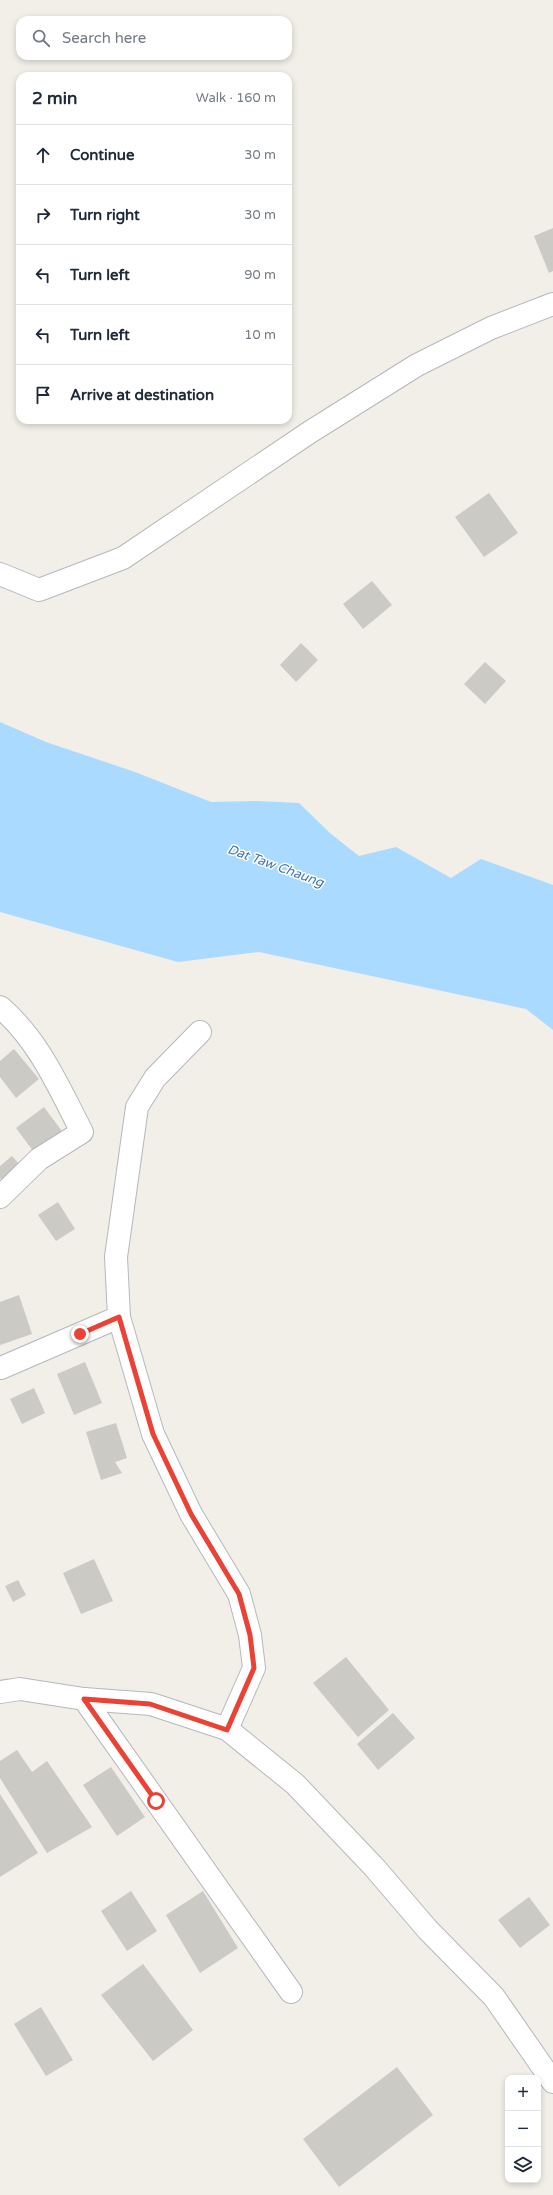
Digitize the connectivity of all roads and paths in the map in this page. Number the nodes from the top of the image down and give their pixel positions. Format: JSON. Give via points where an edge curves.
{"nodes":[{"id":1,"x":553,"y":304,"type":"edge"},
{"id":2,"x":0,"y":574,"type":"edge"},
{"id":3,"x":0,"y":1008,"type":"edge"},
{"id":4,"x":200,"y":1032,"type":"dead end"},
{"id":5,"x":0,"y":1197,"type":"edge"},
{"id":6,"x":119,"y":1317,"type":"junction"},
{"id":7,"x":1,"y":1368,"type":"edge"},
{"id":8,"x":0,"y":1692,"type":"edge"},
{"id":9,"x":84,"y":1699,"type":"junction"},
{"id":10,"x":227,"y":1730,"type":"junction"},
{"id":11,"x":291,"y":1992,"type":"dead end"},
{"id":12,"x":553,"y":2082,"type":"edge"}],
"edges":[{"from":1,"to":2,"type":"street","via":[[491,328],[417,365],[310,432],[123,558],[39,590]]},
{"from":3,"to":5,"type":"street","via":[[14,1019],[44,1060],[82,1132],[39,1159]]},
{"from":4,"to":6,"type":"street","via":[[155,1078],[137,1107],[116,1257]]},
{"from":6,"to":7,"type":"street"},
{"from":6,"to":10,"type":"street","via":[[153,1434],[191,1514],[239,1594],[250,1635],[254,1668]]},
{"from":8,"to":9,"type":"street","via":[[20,1689]]},
{"from":9,"to":10,"type":"street","via":[[150,1704]]},
{"from":9,"to":11,"type":"street"},
{"from":10,"to":12,"type":"street","via":[[295,1784],[428,1930],[494,1997]]}]}
